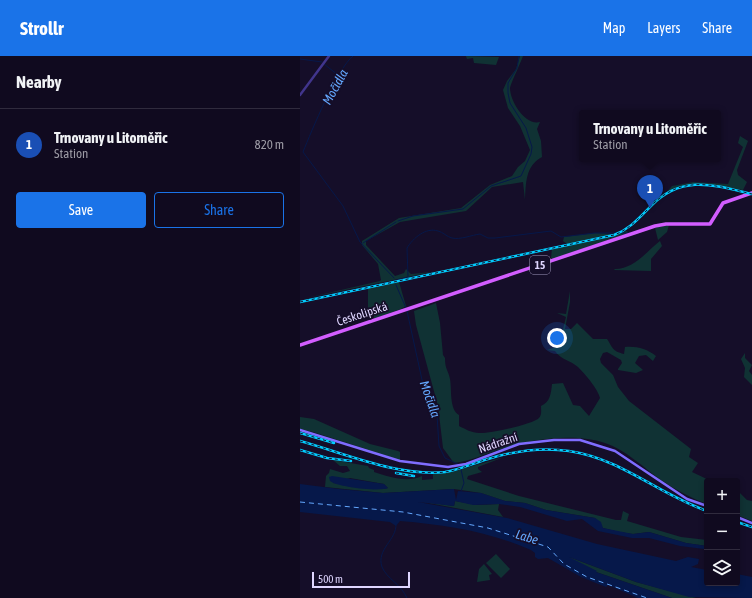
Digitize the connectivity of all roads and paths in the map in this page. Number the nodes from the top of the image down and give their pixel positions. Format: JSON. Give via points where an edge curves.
{"nodes":[{"id":1,"x":329,"y":56,"type":"edge"},
{"id":2,"x":300,"y":95,"type":"edge"},
{"id":3,"x":752,"y":193,"type":"edge"},
{"id":4,"x":300,"y":345,"type":"edge"},
{"id":5,"x":300,"y":430,"type":"edge"},
{"id":6,"x":704,"y":505,"type":"edge"},
{"id":7,"x":740,"y":518,"type":"edge"},
{"id":8,"x":752,"y":522,"type":"edge"}],
"edges":[{"from":1,"to":2,"type":"street"},
{"from":3,"to":4,"type":"main road","name":"Českolipská","number":"15","via":[[723,203],[710,224],[655,226]]},
{"from":5,"to":6,"type":"main road","name":"Nádražní","via":[[400,461],[446,466],[460,466],[519,444],[580,440],[615,450],[692,501]]},
{"from":7,"to":8,"type":"main road"}]}
